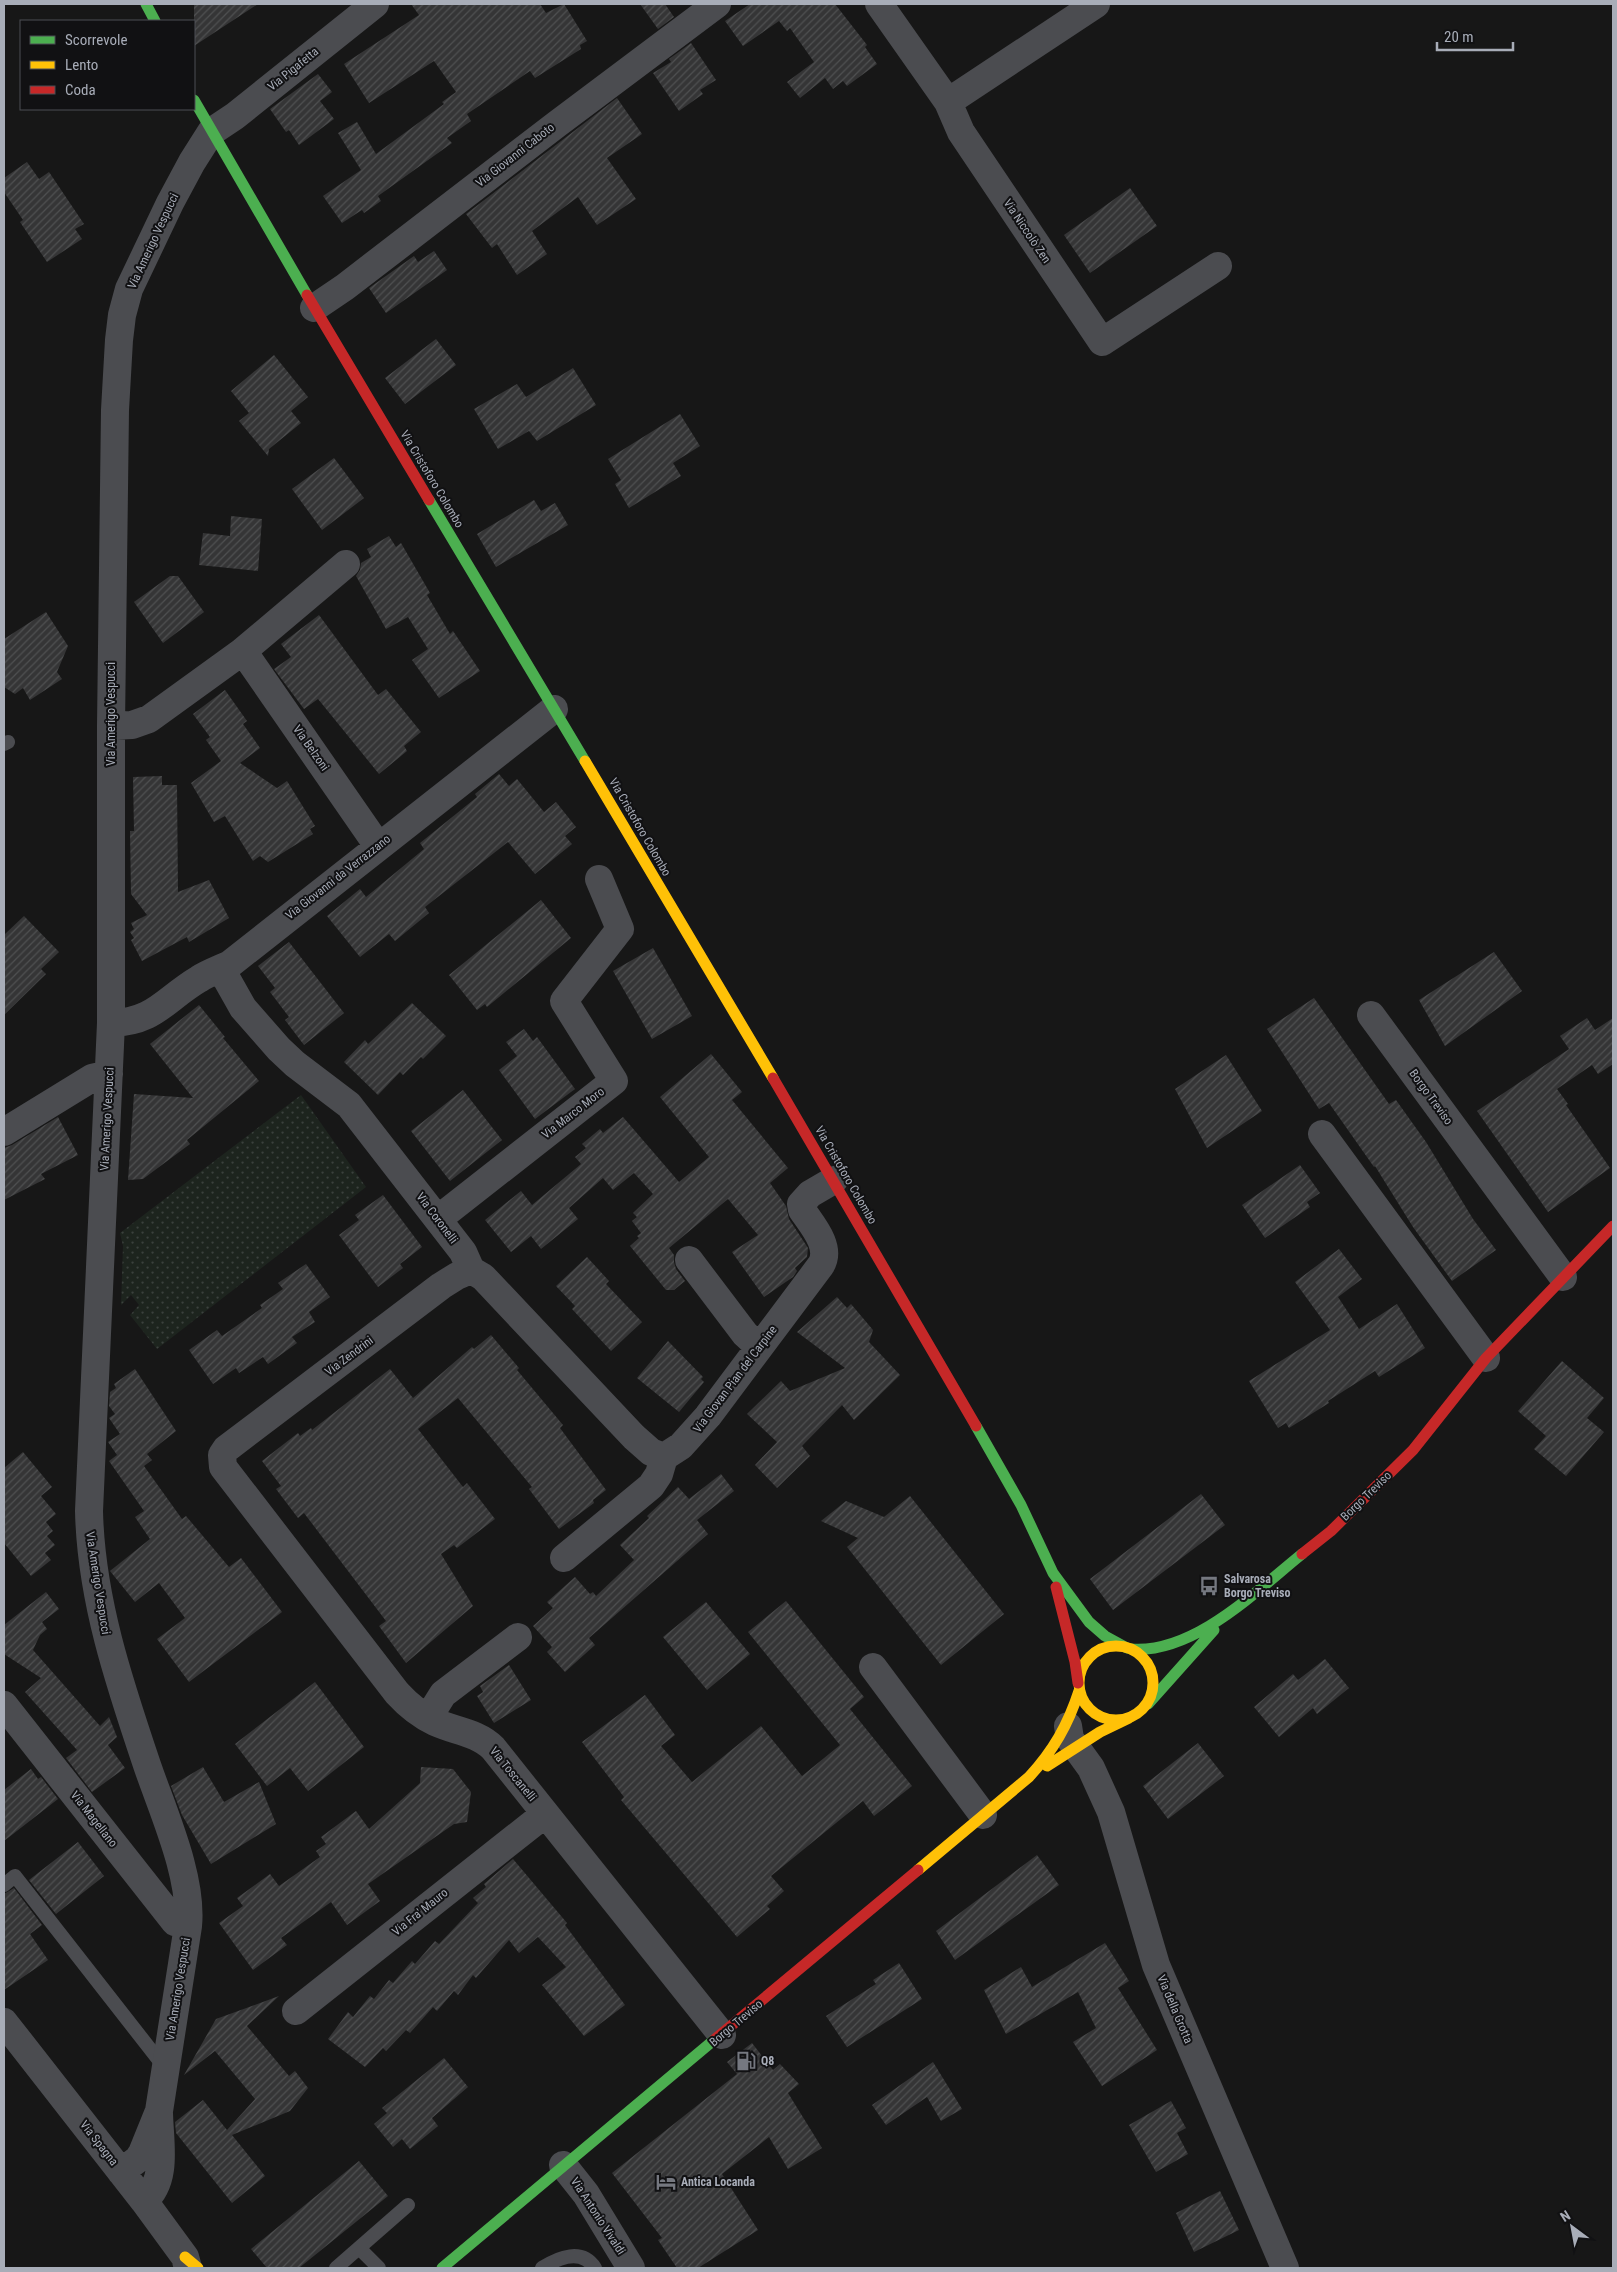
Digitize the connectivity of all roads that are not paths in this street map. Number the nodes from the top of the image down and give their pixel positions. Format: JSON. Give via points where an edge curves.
{"nodes":[{"id":1,"x":146,"y":4,"type":"edge"},
{"id":2,"x":375,"y":4,"type":"edge"},
{"id":3,"x":717,"y":4,"type":"edge"},
{"id":4,"x":878,"y":4,"type":"edge"},
{"id":5,"x":1096,"y":4,"type":"edge"},
{"id":6,"x":154,"y":20,"type":"edge"},
{"id":7,"x":195,"y":102,"type":"edge"},
{"id":8,"x":948,"y":102,"type":"junction"},
{"id":9,"x":211,"y":132,"type":"junction"},
{"id":10,"x":1218,"y":266,"type":"dead end"},
{"id":11,"x":314,"y":308,"type":"junction"},
{"id":12,"x":346,"y":564,"type":"dead end"},
{"id":13,"x":243,"y":651,"type":"junction"},
{"id":14,"x":554,"y":709,"type":"junction"},
{"id":15,"x":110,"y":726,"type":"junction"},
{"id":16,"x":378,"y":846,"type":"junction"},
{"id":17,"x":599,"y":879,"type":"dead end"},
{"id":18,"x":221,"y":969,"type":"junction"},
{"id":19,"x":1371,"y":1014,"type":"dead end"},
{"id":20,"x":111,"y":1022,"type":"junction"},
{"id":21,"x":109,"y":1074,"type":"junction"},
{"id":22,"x":4,"y":1132,"type":"edge"},
{"id":23,"x":1322,"y":1134,"type":"dead end"},
{"id":24,"x":834,"y":1180,"type":"junction"},
{"id":25,"x":438,"y":1219,"type":"junction"},
{"id":26,"x":1613,"y":1226,"type":"edge"},
{"id":27,"x":689,"y":1260,"type":"dead end"},
{"id":28,"x":472,"y":1270,"type":"junction"},
{"id":29,"x":1563,"y":1277,"type":"junction"},
{"id":30,"x":760,"y":1347,"type":"junction"},
{"id":31,"x":1486,"y":1358,"type":"junction"},
{"id":32,"x":229,"y":1446,"type":"joint"},
{"id":33,"x":664,"y":1458,"type":"junction"},
{"id":34,"x":564,"y":1558,"type":"dead end"},
{"id":35,"x":1053,"y":1573,"type":"junction"},
{"id":36,"x":1227,"y":1616,"type":"junction"},
{"id":37,"x":518,"y":1637,"type":"dead end"},
{"id":38,"x":1129,"y":1649,"type":"junction"},
{"id":39,"x":873,"y":1667,"type":"dead end"},
{"id":40,"x":1078,"y":1687,"type":"junction"},
{"id":41,"x":4,"y":1705,"type":"edge"},
{"id":42,"x":1147,"y":1705,"type":"junction"},
{"id":43,"x":428,"y":1718,"type":"junction"},
{"id":44,"x":1129,"y":1718,"type":"junction"},
{"id":45,"x":1072,"y":1736,"type":"junction"},
{"id":46,"x":1029,"y":1777,"type":"junction"},
{"id":47,"x":545,"y":1814,"type":"junction"},
{"id":48,"x":983,"y":1815,"type":"junction"},
{"id":49,"x":4,"y":1885,"type":"edge"},
{"id":50,"x":188,"y":1926,"type":"junction"},
{"id":51,"x":296,"y":2011,"type":"dead end"},
{"id":52,"x":4,"y":2022,"type":"edge"},
{"id":53,"x":722,"y":2035,"type":"junction"},
{"id":54,"x":166,"y":2069,"type":"junction"},
{"id":55,"x":159,"y":2111,"type":"junction"},
{"id":56,"x":563,"y":2165,"type":"junction"},
{"id":57,"x":121,"y":2172,"type":"junction"},
{"id":58,"x":144,"y":2201,"type":"junction"},
{"id":59,"x":408,"y":2205,"type":"dead end"},
{"id":60,"x":360,"y":2249,"type":"junction"},
{"id":61,"x":190,"y":2265,"type":"edge"},
{"id":62,"x":336,"y":2268,"type":"edge"},
{"id":63,"x":379,"y":2268,"type":"edge"},
{"id":64,"x":442,"y":2268,"type":"edge"},
{"id":65,"x":542,"y":2268,"type":"edge"},
{"id":66,"x":595,"y":2268,"type":"edge"},
{"id":67,"x":631,"y":2268,"type":"edge"},
{"id":68,"x":1285,"y":2268,"type":"edge"}],
"edges":[{"from":1,"to":6,"type":"street"},
{"from":2,"to":9,"type":"street","name":"Via Pigafetta"},
{"from":3,"to":11,"type":"street","name":"Via Giovanni Caboto"},
{"from":4,"to":8,"type":"street","name":"Via Niccolò Zen"},
{"from":5,"to":8,"type":"street"},
{"from":7,"to":9,"type":"street","name":"Via Cristoforo Colombo"},
{"from":8,"to":10,"type":"street","name":"Via Niccolò Zen","via":[[961,132],[1102,342]]},
{"from":9,"to":11,"type":"street","name":"Via Cristoforo Colombo"},
{"from":9,"to":15,"type":"street","name":"Via Amerigo Vespucci","via":[[145,253],[122,315],[115,410]]},
{"from":11,"to":14,"type":"street","name":"Via Cristoforo Colombo"},
{"from":12,"to":13,"type":"street"},
{"from":13,"to":15,"type":"street","via":[[149,719],[132,725]]},
{"from":13,"to":16,"type":"street","name":"Via Belzoni"},
{"from":14,"to":16,"type":"street","name":"Via Giovanni da Verrazzano"},
{"from":14,"to":24,"type":"street","name":"Via Cristoforo Colombo"},
{"from":15,"to":20,"type":"street","name":"Via Amerigo Vespucci"},
{"from":16,"to":18,"type":"street","name":"Via Giovanni da Verrazzano"},
{"from":17,"to":25,"type":"street","name":"Via Marco Moro","via":[[620,929],[564,1001],[614,1081]]},
{"from":18,"to":20,"type":"street","name":"Via Giovanni da Verrazzano","via":[[199,978],[150,1015],[130,1022]]},
{"from":18,"to":25,"type":"street","name":"Via Coronelli","via":[[243,1008],[265,1034],[295,1064],[349,1104]]},
{"from":19,"to":29,"type":"street","name":"Borgo Treviso"},
{"from":20,"to":21,"type":"street","name":"Via Amerigo Vespucci"},
{"from":21,"to":22,"type":"street","via":[[92,1078]]},
{"from":21,"to":50,"type":"street","name":"Via Amerigo Vespucci","via":[[90,1467],[91,1547],[108,1645],[184,1878],[189,1905]]},
{"from":23,"to":31,"type":"street"},
{"from":24,"to":30,"type":"street","name":"Via Giovan Pian del Carpine","via":[[810,1194],[801,1204],[824,1247],[824,1260]]},
{"from":24,"to":35,"type":"street","name":"Via Cristoforo Colombo","via":[[995,1458]]},
{"from":25,"to":28,"type":"street","name":"Via Coronelli"},
{"from":26,"to":29,"type":"street","name":"Borgo Treviso"},
{"from":27,"to":30,"type":"street","via":[[745,1334]]},
{"from":28,"to":32,"type":"street","name":"Via Zendrini","via":[[442,1286]]},
{"from":28,"to":33,"type":"street","name":"Via Coronelli","via":[[634,1437],[651,1452]]},
{"from":29,"to":31,"type":"street","name":"Borgo Treviso"},
{"from":30,"to":33,"type":"street","name":"Via Giovan Pian del Carpine","via":[[692,1436]]},
{"from":31,"to":36,"type":"street","name":"Borgo Treviso","via":[[1413,1450],[1331,1530]]},
{"from":32,"to":43,"type":"street","name":"Via Toscanelli","via":[[222,1458],[230,1478],[397,1693]]},
{"from":33,"to":34,"type":"street","via":[[658,1477],[651,1486]]},
{"from":35,"to":38,"type":"street","name":"Via Cristoforo Colombo","via":[[1089,1622],[1105,1636]]},
{"from":35,"to":40,"type":"street","name":"Via Cristoforo Colombo"},
{"from":36,"to":38,"type":"street","name":"Borgo Treviso","via":[[1168,1646]]},
{"from":36,"to":42,"type":"street","name":"Borgo Treviso"},
{"from":37,"to":43,"type":"street","via":[[443,1694]]},
{"from":38,"to":40,"type":"street","via":[[1109,1646],[1097,1651],[1081,1670]]},
{"from":38,"to":42,"type":"street","via":[[1146,1660],[1154,1676],[1154,1691]]},
{"from":39,"to":48,"type":"street","via":[[923,1720]]},
{"from":40,"to":44,"type":"street","via":[[1086,1706],[1094,1714],[1110,1720]]},
{"from":40,"to":45,"type":"street","name":"Borgo Treviso"},
{"from":41,"to":50,"type":"street","name":"Via Magellano","via":[[175,1922]]},
{"from":42,"to":44,"type":"street"},
{"from":43,"to":47,"type":"street","name":"Via Toscanelli","via":[[488,1743]]},
{"from":44,"to":45,"type":"street","name":"Borgo Treviso","via":[[1100,1732]]},
{"from":45,"to":46,"type":"street","name":"Borgo Treviso"},
{"from":45,"to":46,"type":"street","name":"Borgo Treviso"},
{"from":45,"to":68,"type":"street","name":"Via della Grotta","via":[[1111,1812],[1156,1965]]},
{"from":46,"to":48,"type":"street","name":"Borgo Treviso"},
{"from":47,"to":51,"type":"street","name":"Via Fra' Mauro"},
{"from":47,"to":53,"type":"street","name":"Via Toscanelli"},
{"from":48,"to":53,"type":"street","name":"Borgo Treviso"},
{"from":49,"to":54,"type":"lane","via":[[15,1876]]},
{"from":50,"to":54,"type":"street","name":"Via Amerigo Vespucci"},
{"from":52,"to":57,"type":"street","name":"Via Spagna"},
{"from":53,"to":56,"type":"street","name":"Borgo Treviso"},
{"from":54,"to":55,"type":"street","name":"Via Amerigo Vespucci"},
{"from":55,"to":57,"type":"street","via":[[142,2153]]},
{"from":55,"to":58,"type":"street","via":[[161,2164],[154,2192]]},
{"from":56,"to":64,"type":"street","name":"Borgo Treviso"},
{"from":56,"to":67,"type":"street","name":"Via Antonio Vivaldi","via":[[586,2194]]},
{"from":57,"to":58,"type":"street","name":"Via Spagna"},
{"from":58,"to":61,"type":"street","name":"Via Spagna"},
{"from":59,"to":60,"type":"lane"},
{"from":60,"to":62,"type":"lane"},
{"from":60,"to":63,"type":"lane"},
{"from":65,"to":66,"type":"lane","via":[[554,2260],[581,2255],[589,2259]]}]}
